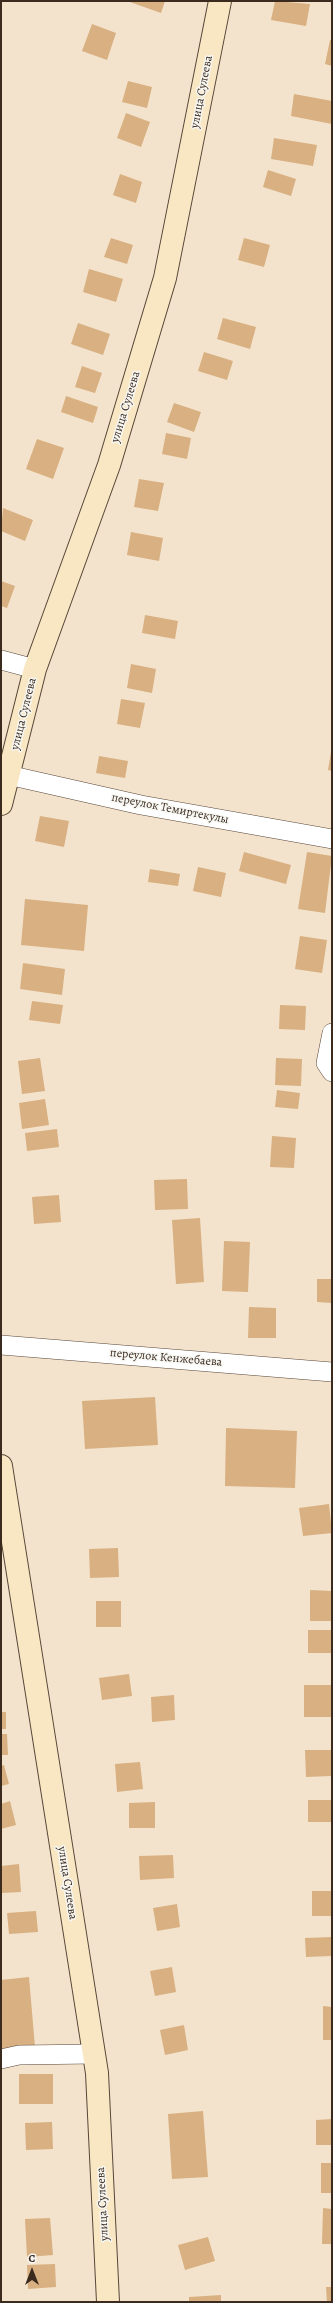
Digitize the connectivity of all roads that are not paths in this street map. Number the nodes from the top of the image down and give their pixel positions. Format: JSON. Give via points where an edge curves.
{"nodes":[{"id":1,"x":220,"y":1,"type":"edge"},
{"id":2,"x":1,"y":660,"type":"edge"},
{"id":3,"x":35,"y":669,"type":"junction"},
{"id":4,"x":8,"y":775,"type":"junction"},
{"id":5,"x":1,"y":804,"type":"edge"},
{"id":6,"x":332,"y":839,"type":"edge"},
{"id":7,"x":332,"y":1033,"type":"edge"},
{"id":8,"x":332,"y":1072,"type":"edge"},
{"id":9,"x":1,"y":1345,"type":"edge"},
{"id":10,"x":332,"y":1372,"type":"edge"},
{"id":11,"x":1,"y":1466,"type":"edge"},
{"id":12,"x":94,"y":2054,"type":"junction"},
{"id":13,"x":1,"y":2059,"type":"edge"},
{"id":14,"x":108,"y":2302,"type":"edge"}],
"edges":[{"from":1,"to":3,"type":"main road","name":"улица Сулеева","via":[[165,278],[109,465]]},
{"from":2,"to":3,"type":"street"},
{"from":3,"to":4,"type":"main road","name":"улица Сулеева"},
{"from":4,"to":5,"type":"main road","name":"улица Сулеева"},
{"from":4,"to":6,"type":"street","name":"переулок Темиртекулы","via":[[141,805]]},
{"from":7,"to":8,"type":"street","via":[[326,1063]]},
{"from":9,"to":10,"type":"street","name":"переулок Кенжебаева"},
{"from":11,"to":12,"type":"main road","name":"улица Сулеева"},
{"from":12,"to":13,"type":"street","via":[[19,2056]]},
{"from":12,"to":14,"type":"main road","name":"улица Сулеева"}]}
